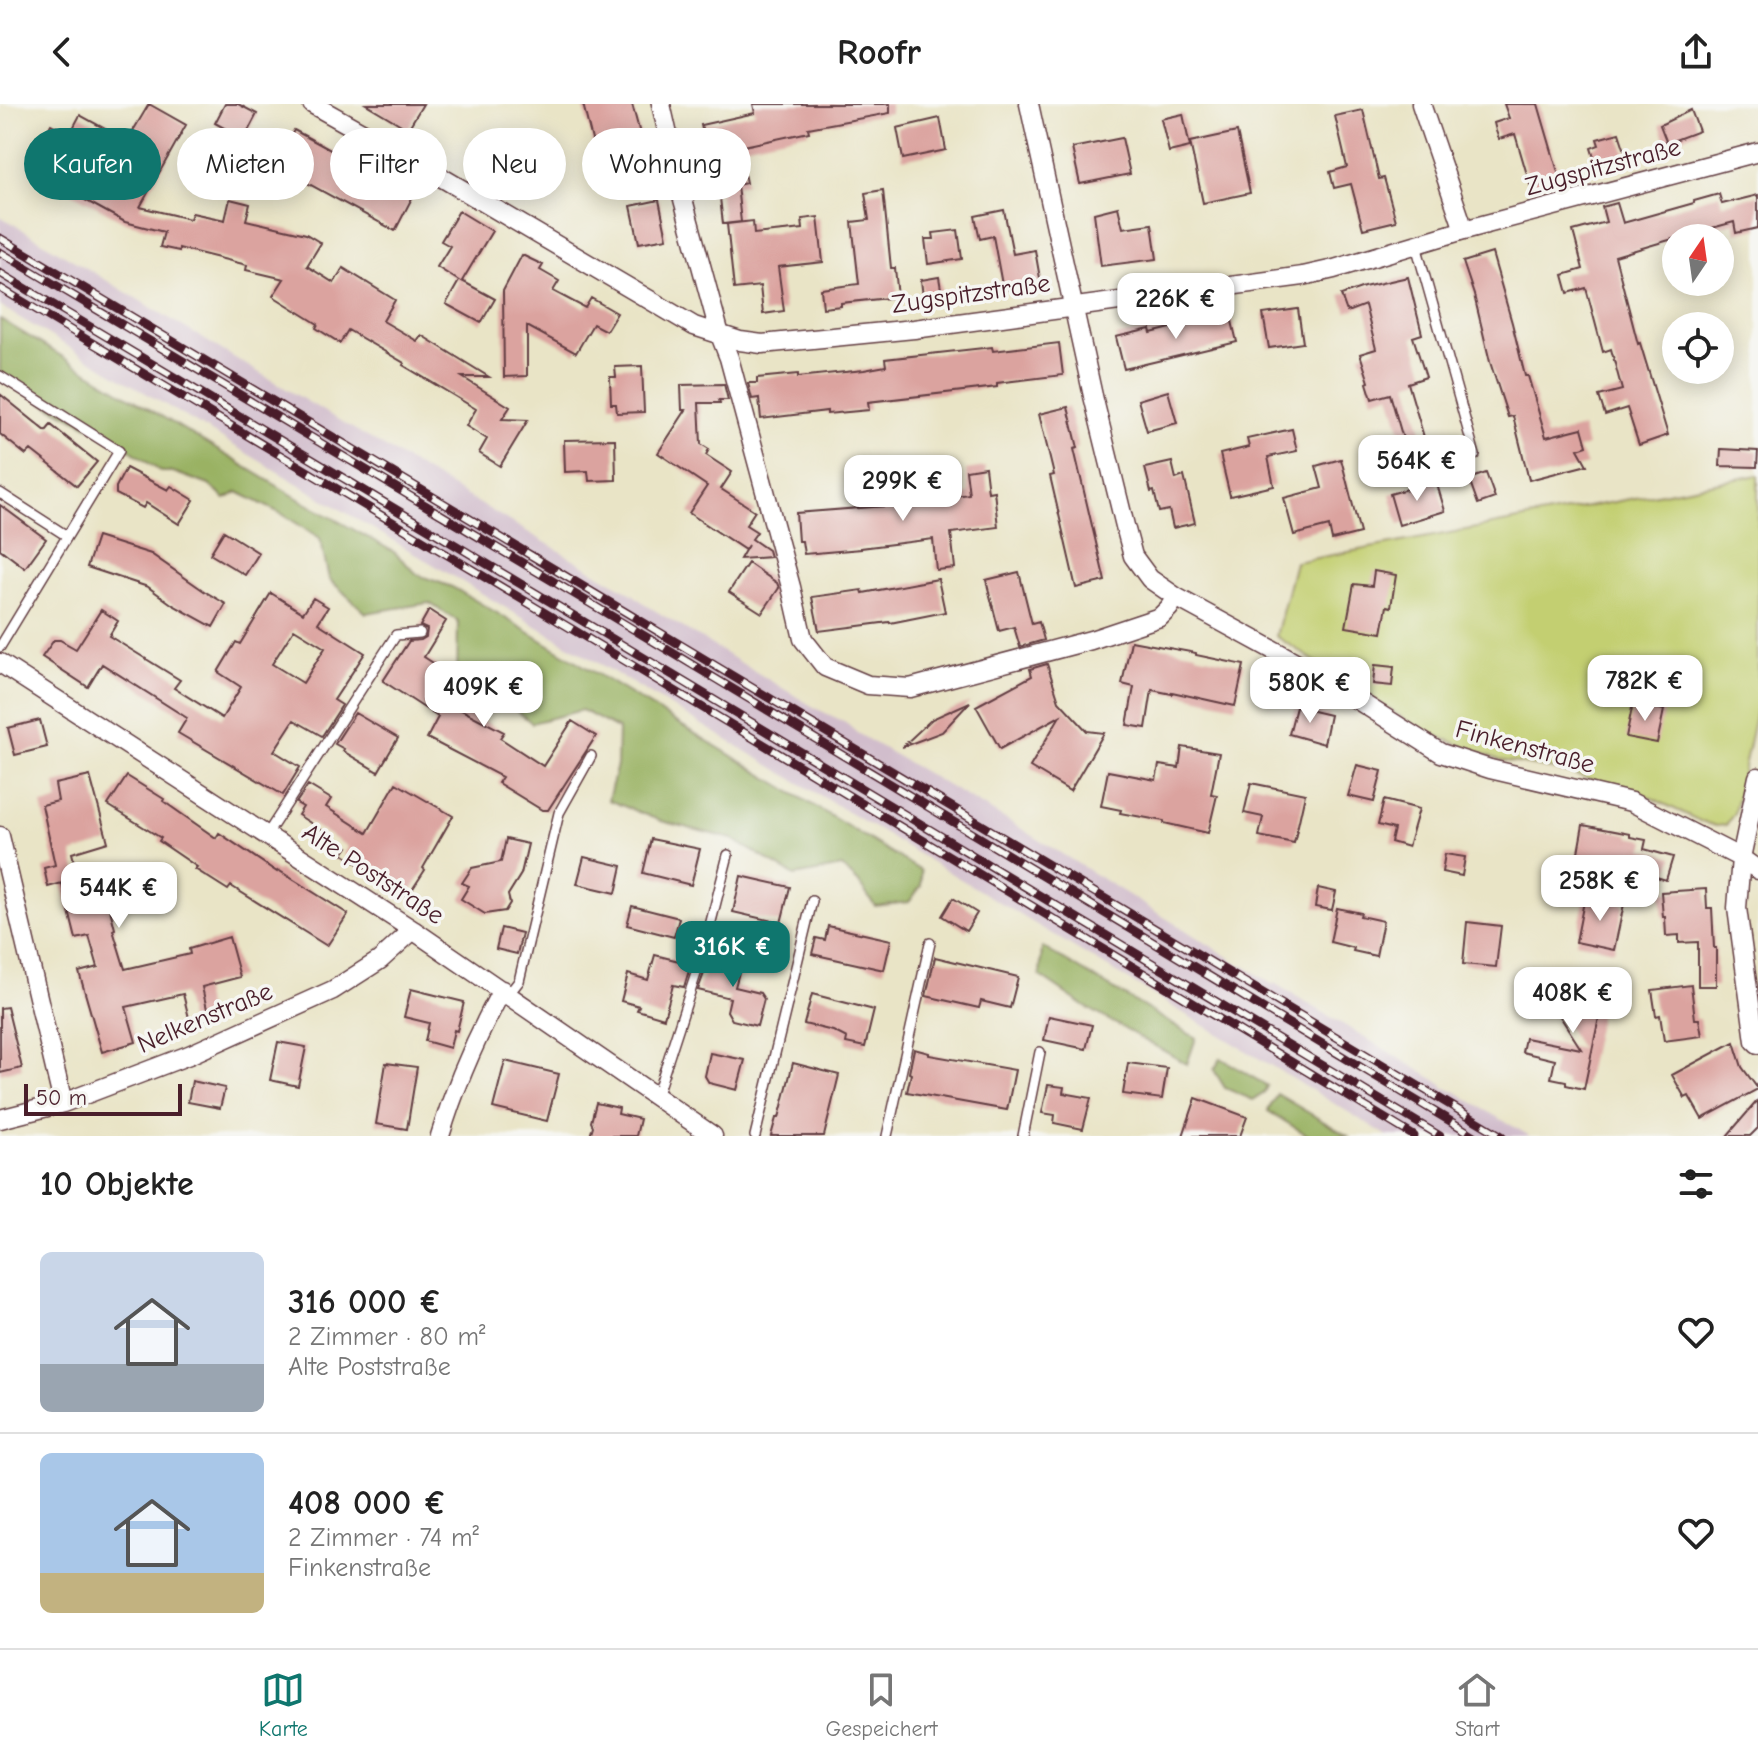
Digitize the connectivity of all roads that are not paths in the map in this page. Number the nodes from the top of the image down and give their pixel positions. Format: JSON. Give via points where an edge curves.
{"nodes":[{"id":1,"x":312,"y":104,"type":"edge"},
{"id":2,"x":661,"y":104,"type":"edge"},
{"id":3,"x":1029,"y":104,"type":"edge"},
{"id":4,"x":1421,"y":104,"type":"edge"},
{"id":5,"x":1758,"y":152,"type":"edge"},
{"id":6,"x":1464,"y":230,"type":"junction"},
{"id":7,"x":1416,"y":245,"type":"junction"},
{"id":8,"x":1074,"y":306,"type":"junction"},
{"id":9,"x":720,"y":335,"type":"junction"},
{"id":10,"x":0,"y":376,"type":"edge"},
{"id":11,"x":1475,"y":455,"type":"dead end"},
{"id":12,"x":0,"y":493,"type":"edge"},
{"id":13,"x":67,"y":536,"type":"junction"},
{"id":14,"x":1176,"y":597,"type":"junction"},
{"id":15,"x":420,"y":633,"type":"dead end"},
{"id":16,"x":0,"y":647,"type":"edge"},
{"id":17,"x":0,"y":663,"type":"edge"},
{"id":18,"x":591,"y":756,"type":"dead end"},
{"id":19,"x":1758,"y":777,"type":"edge"},
{"id":20,"x":0,"y":836,"type":"edge"},
{"id":21,"x":266,"y":836,"type":"junction"},
{"id":22,"x":728,"y":855,"type":"dead end"},
{"id":23,"x":1741,"y":858,"type":"junction"},
{"id":24,"x":1758,"y":870,"type":"edge"},
{"id":25,"x":812,"y":901,"type":"dead end"},
{"id":26,"x":413,"y":930,"type":"junction"},
{"id":27,"x":930,"y":943,"type":"dead end"},
{"id":28,"x":505,"y":993,"type":"junction"},
{"id":29,"x":1758,"y":1044,"type":"edge"},
{"id":30,"x":1040,"y":1052,"type":"dead end"},
{"id":31,"x":656,"y":1097,"type":"junction"},
{"id":32,"x":63,"y":1103,"type":"junction"},
{"id":33,"x":0,"y":1119,"type":"edge"},
{"id":34,"x":440,"y":1136,"type":"edge"},
{"id":35,"x":713,"y":1136,"type":"edge"},
{"id":36,"x":755,"y":1136,"type":"edge"},
{"id":37,"x":887,"y":1136,"type":"edge"},
{"id":38,"x":1023,"y":1136,"type":"edge"}],
"edges":[{"from":1,"to":9,"type":"street","name":"Zugspitzstraße","via":[[694,326]]},
{"from":2,"to":9,"type":"street"},
{"from":3,"to":8,"type":"street","name":"Finkenstraße"},
{"from":4,"to":6,"type":"street"},
{"from":5,"to":6,"type":"street","name":"Zugspitzstraße"},
{"from":6,"to":7,"type":"street","name":"Zugspitzstraße"},
{"from":7,"to":8,"type":"street","name":"Zugspitzstraße","via":[[1303,276]]},
{"from":7,"to":11,"type":"lane"},
{"from":8,"to":9,"type":"street","name":"Zugspitzstraße","via":[[808,341],[762,344]]},
{"from":8,"to":14,"type":"street","name":"Finkenstraße","via":[[1133,556],[1150,579]]},
{"from":9,"to":14,"type":"street","via":[[803,639],[825,667],[868,685],[910,688],[1160,617]]},
{"from":10,"to":13,"type":"lane","via":[[119,451]]},
{"from":12,"to":13,"type":"lane"},
{"from":13,"to":16,"type":"lane"},
{"from":14,"to":23,"type":"street","name":"Finkenstraße","via":[[1310,670],[1441,753],[1631,802]]},
{"from":15,"to":21,"type":"lane","via":[[396,635]]},
{"from":17,"to":21,"type":"street","name":"Alte Poststraße"},
{"from":18,"to":28,"type":"lane","via":[[559,813],[519,981]]},
{"from":19,"to":23,"type":"street"},
{"from":20,"to":32,"type":"street"},
{"from":21,"to":26,"type":"street","name":"Alte Poststraße"},
{"from":22,"to":31,"type":"lane"},
{"from":23,"to":24,"type":"street","name":"Finkenstraße"},
{"from":23,"to":29,"type":"street","via":[[1737,908]]},
{"from":25,"to":36,"type":"lane"},
{"from":26,"to":28,"type":"street","name":"Alte Poststraße"},
{"from":26,"to":32,"type":"street","name":"Nelkenstraße","via":[[380,960],[333,990],[189,1055]]},
{"from":27,"to":37,"type":"lane"},
{"from":28,"to":31,"type":"street","name":"Alte Poststraße"},
{"from":28,"to":34,"type":"street","via":[[488,1016]]},
{"from":30,"to":38,"type":"lane"},
{"from":31,"to":35,"type":"street","name":"Alte Poststraße"},
{"from":32,"to":33,"type":"street","name":"Nelkenstraße"}]}
